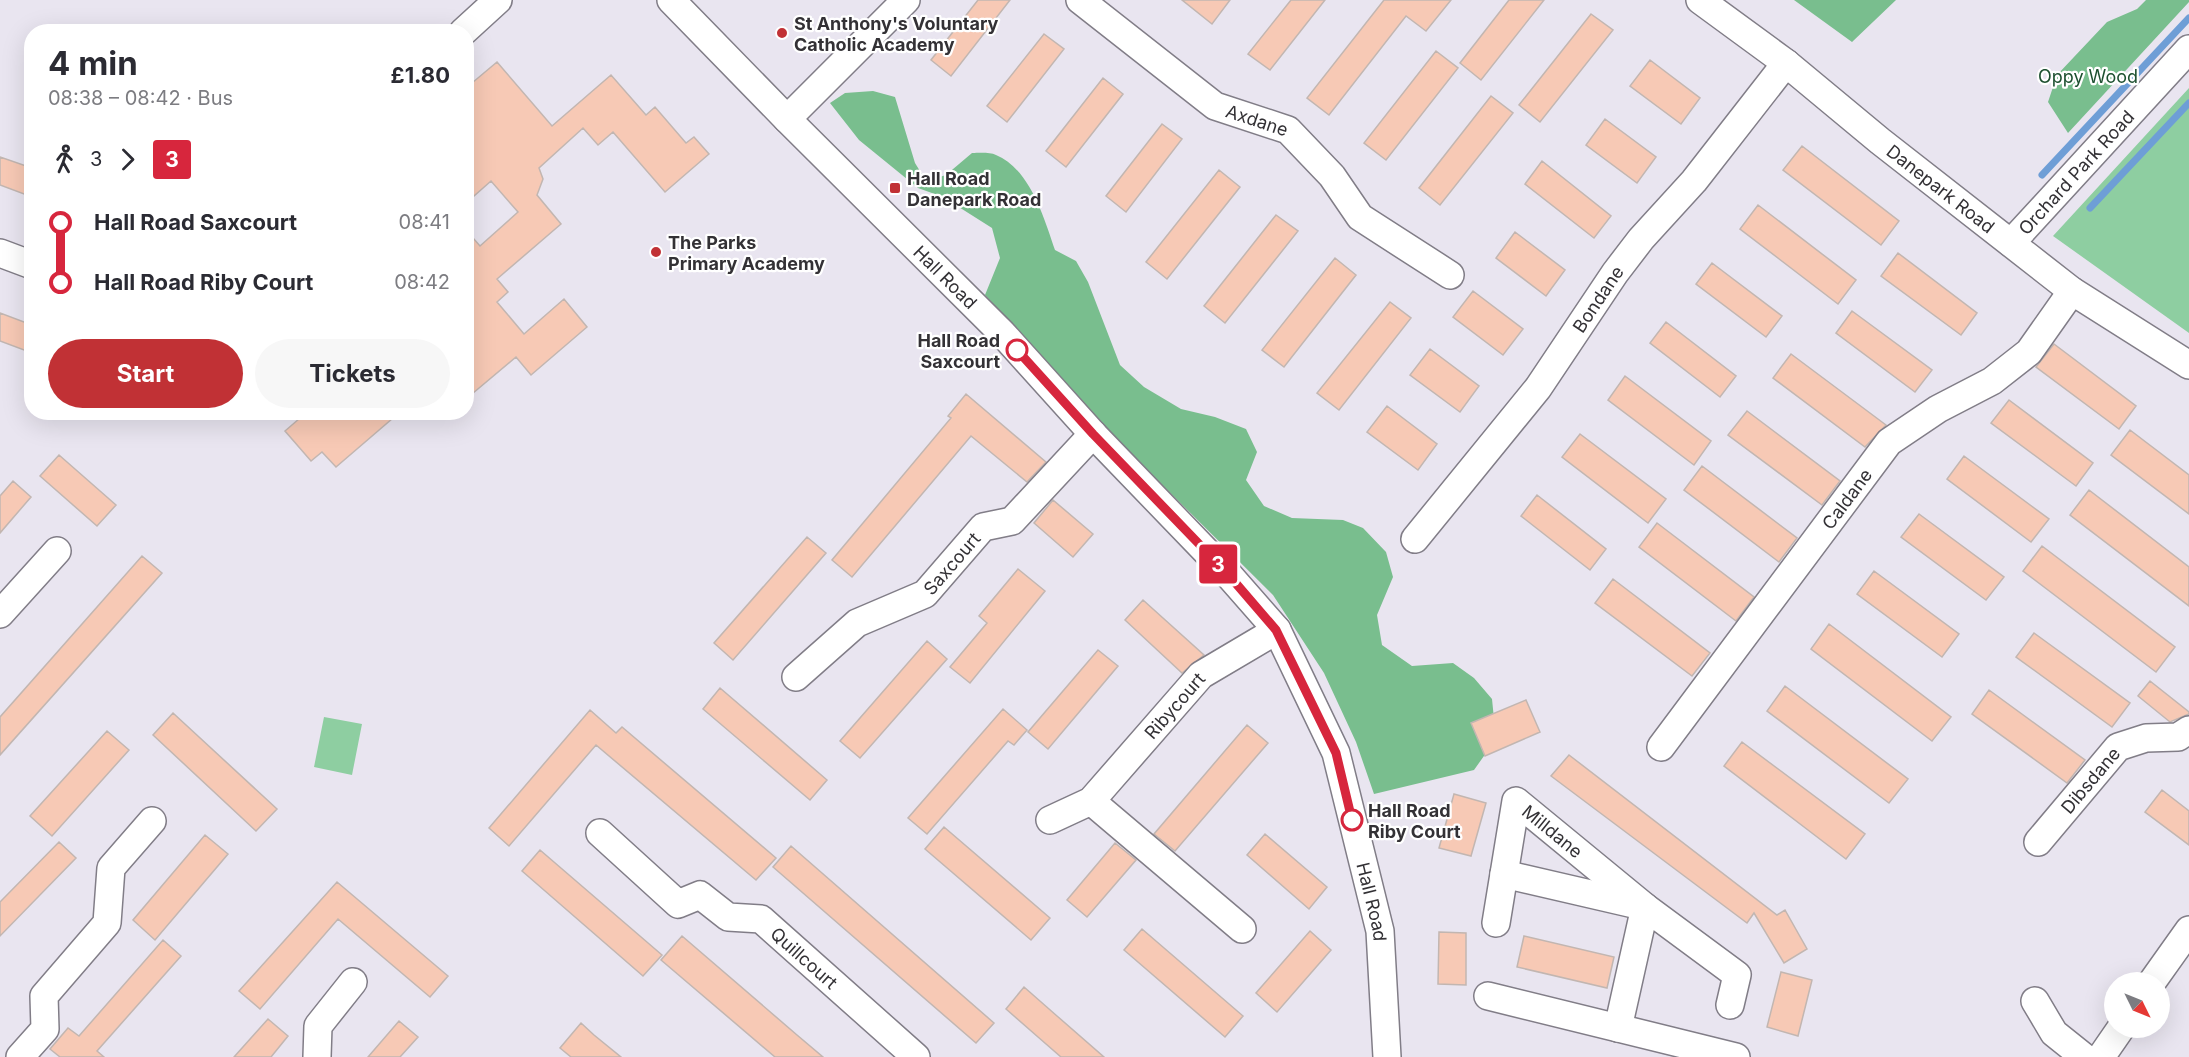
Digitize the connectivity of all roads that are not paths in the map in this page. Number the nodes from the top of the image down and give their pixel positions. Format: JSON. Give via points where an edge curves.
{"nodes":[{"id":1,"x":671,"y":0,"type":"edge"},
{"id":2,"x":906,"y":0,"type":"edge"},
{"id":3,"x":1080,"y":0,"type":"edge"},
{"id":4,"x":1700,"y":0,"type":"edge"},
{"id":5,"x":487,"y":4,"type":"edge"},
{"id":6,"x":471,"y":24,"type":"edge"},
{"id":7,"x":2189,"y":49,"type":"edge"},
{"id":8,"x":1786,"y":63,"type":"junction"},
{"id":9,"x":787,"y":119,"type":"junction"},
{"id":10,"x":2011,"y":243,"type":"junction"},
{"id":11,"x":0,"y":254,"type":"edge"},
{"id":12,"x":24,"y":262,"type":"edge"},
{"id":13,"x":1450,"y":275,"type":"dead end"},
{"id":14,"x":2072,"y":291,"type":"junction"},
{"id":15,"x":2189,"y":365,"type":"edge"},
{"id":16,"x":1093,"y":434,"type":"junction"},
{"id":17,"x":1415,"y":539,"type":"dead end"},
{"id":18,"x":57,"y":551,"type":"dead end"},
{"id":19,"x":0,"y":614,"type":"edge"},
{"id":20,"x":1276,"y":630,"type":"junction"},
{"id":21,"x":796,"y":677,"type":"dead end"},
{"id":22,"x":2189,"y":730,"type":"edge"},
{"id":23,"x":1661,"y":747,"type":"dead end"},
{"id":24,"x":1091,"y":801,"type":"junction"},
{"id":25,"x":1050,"y":820,"type":"dead end"},
{"id":26,"x":152,"y":821,"type":"dead end"},
{"id":27,"x":600,"y":833,"type":"dead end"},
{"id":28,"x":2038,"y":842,"type":"dead end"},
{"id":29,"x":1504,"y":874,"type":"junction"},
{"id":30,"x":1645,"y":907,"type":"junction"},
{"id":31,"x":1496,"y":922,"type":"dead end"},
{"id":32,"x":1242,"y":928,"type":"dead end"},
{"id":33,"x":2189,"y":930,"type":"edge"},
{"id":34,"x":2159,"y":972,"type":"edge"},
{"id":35,"x":353,"y":982,"type":"dead end"},
{"id":36,"x":1488,"y":996,"type":"dead end"},
{"id":37,"x":2035,"y":1001,"type":"dead end"},
{"id":38,"x":1730,"y":1005,"type":"dead end"},
{"id":39,"x":2114,"y":1038,"type":"edge"},
{"id":40,"x":1631,"y":1040,"type":"edge"},
{"id":41,"x":20,"y":1057,"type":"edge"},
{"id":42,"x":316,"y":1057,"type":"edge"},
{"id":43,"x":916,"y":1057,"type":"edge"},
{"id":44,"x":1387,"y":1057,"type":"edge"},
{"id":45,"x":1736,"y":1057,"type":"edge"},
{"id":46,"x":2084,"y":1057,"type":"edge"},
{"id":47,"x":2101,"y":1057,"type":"edge"}],
"edges":[{"from":1,"to":9,"type":"street","name":"Hall Road"},
{"from":2,"to":9,"type":"street"},
{"from":3,"to":13,"type":"street","name":"Axdane","via":[[1215,106],[1288,130],[1332,176],[1360,217]]},
{"from":4,"to":8,"type":"street","name":"Danepark Road"},
{"from":5,"to":6,"type":"street"},
{"from":7,"to":10,"type":"street","name":"Orchard Park Road"},
{"from":8,"to":10,"type":"street","name":"Danepark Road"},
{"from":8,"to":17,"type":"street","name":"Bondane","via":[[1694,181],[1641,239],[1538,388]]},
{"from":9,"to":16,"type":"street","name":"Hall Road","via":[[1002,333]]},
{"from":10,"to":14,"type":"street","name":"Danepark Road"},
{"from":11,"to":12,"type":"street"},
{"from":14,"to":15,"type":"street","name":"Danepark Road"},
{"from":14,"to":23,"type":"street","name":"Caldane","via":[[2029,352],[1992,381],[1938,408],[1889,442]]},
{"from":16,"to":20,"type":"street","name":"Hall Road","via":[[1227,573]]},
{"from":16,"to":21,"type":"street","name":"Saxcourt","via":[[1012,521],[983,527],[925,594],[857,623]]},
{"from":18,"to":19,"type":"street"},
{"from":20,"to":24,"type":"street","name":"Ribycourt","via":[[1201,675]]},
{"from":20,"to":44,"type":"street","name":"Hall Road","via":[[1336,753],[1380,931]]},
{"from":22,"to":28,"type":"street","name":"Dibsdane","via":[[2178,737],[2146,738],[2118,747]]},
{"from":24,"to":25,"type":"street","name":"Ribycourt"},
{"from":24,"to":32,"type":"street"},
{"from":26,"to":41,"type":"street","via":[[111,868],[107,922],[44,996],[45,1029]]},
{"from":27,"to":43,"type":"street","name":"Quillcourt","via":[[678,904],[700,895],[728,917],[761,919]]},
{"from":29,"to":30,"type":"street","name":"Milldane"},
{"from":29,"to":30,"type":"street","name":"Milldane","via":[[1516,801]]},
{"from":29,"to":31,"type":"street","name":"Milldane"},
{"from":30,"to":38,"type":"street","name":"Milldane","via":[[1737,975]]},
{"from":30,"to":40,"type":"street"},
{"from":33,"to":34,"type":"street"},
{"from":35,"to":42,"type":"street","via":[[318,1026]]},
{"from":36,"to":40,"type":"street"},
{"from":37,"to":46,"type":"street","via":[[2054,1034]]},
{"from":39,"to":47,"type":"street"},
{"from":40,"to":45,"type":"street"}]}
